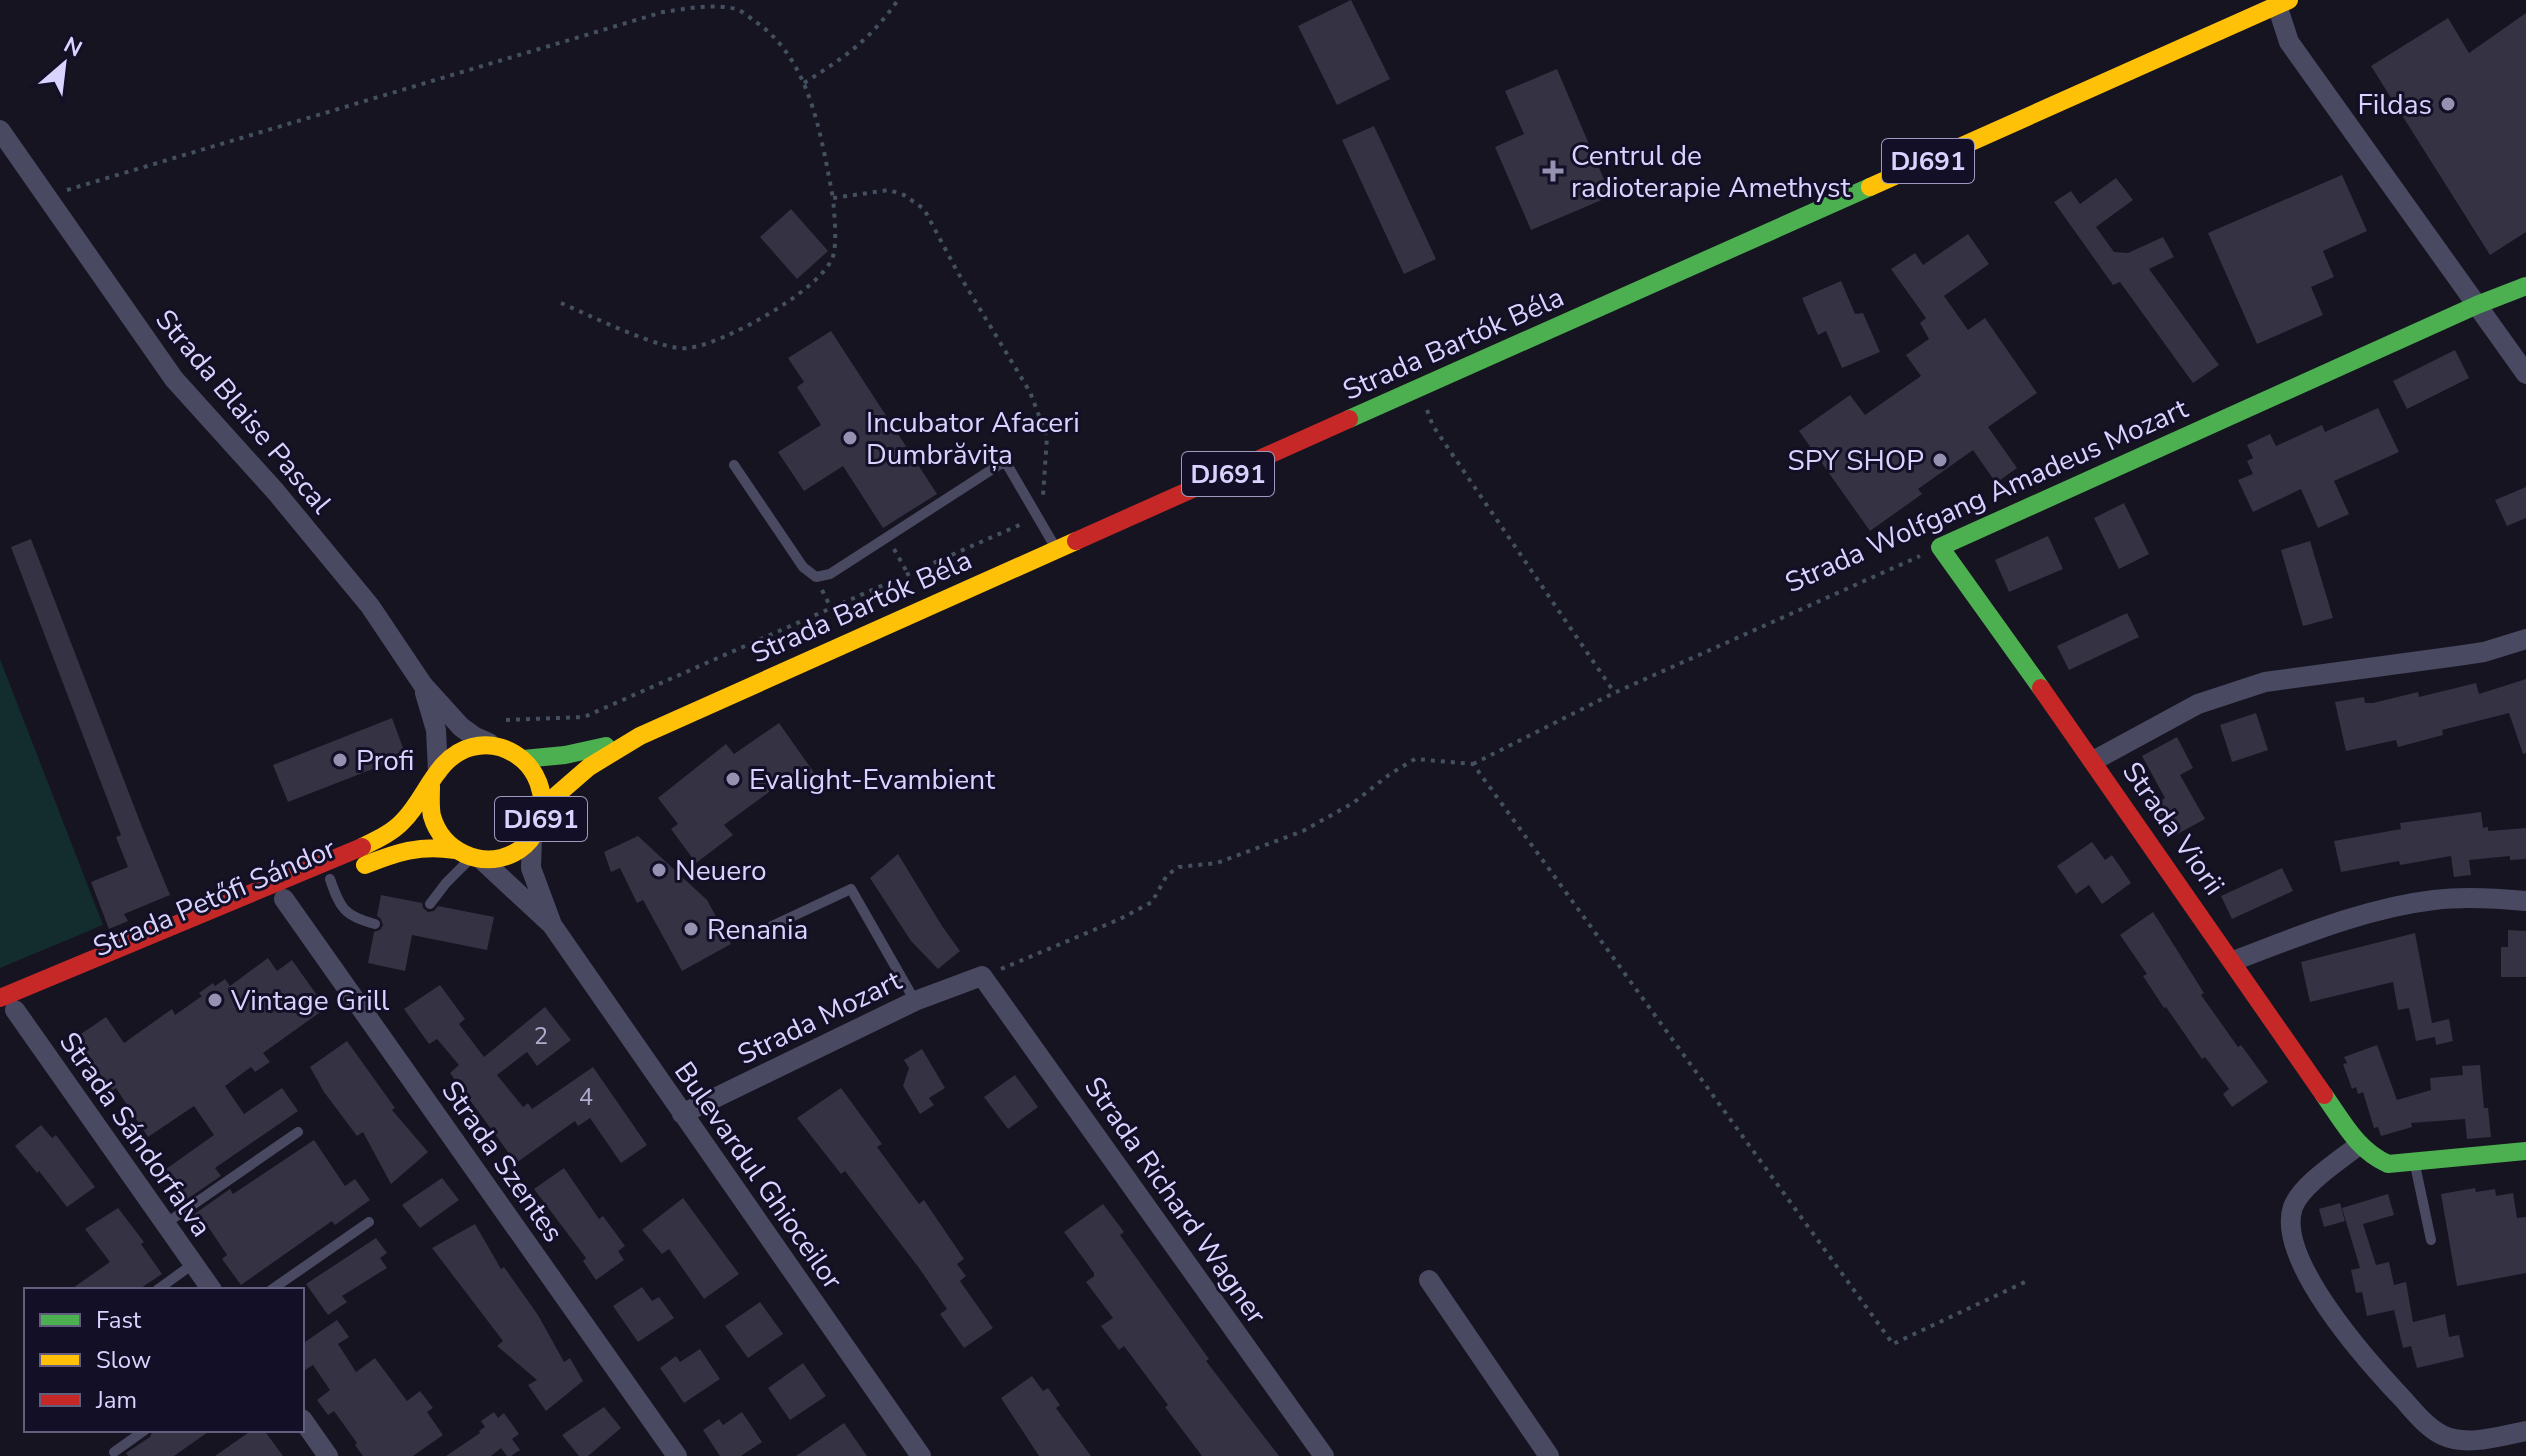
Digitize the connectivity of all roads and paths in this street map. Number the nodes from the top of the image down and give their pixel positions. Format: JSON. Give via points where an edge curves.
{"nodes":[{"id":1,"x":898,"y":0,"type":"edge"},
{"id":2,"x":2283,"y":3,"type":"edge"},
{"id":3,"x":804,"y":83,"type":"junction"},
{"id":4,"x":0,"y":130,"type":"edge"},
{"id":5,"x":45,"y":197,"type":"junction"},
{"id":6,"x":833,"y":198,"type":"junction"},
{"id":7,"x":2526,"y":286,"type":"edge"},
{"id":8,"x":561,"y":303,"type":"dead end"},
{"id":9,"x":2477,"y":305,"type":"junction"},
{"id":10,"x":2526,"y":374,"type":"edge"},
{"id":11,"x":1418,"y":389,"type":"junction"},
{"id":12,"x":734,"y":465,"type":"dead end"},
{"id":13,"x":1037,"y":517,"type":"junction"},
{"id":14,"x":887,"y":537,"type":"junction"},
{"id":15,"x":1940,"y":547,"type":"junction"},
{"id":16,"x":1057,"y":550,"type":"junction"},
{"id":17,"x":908,"y":574,"type":"junction"},
{"id":18,"x":2526,"y":639,"type":"edge"},
{"id":19,"x":423,"y":685,"type":"junction"},
{"id":20,"x":1614,"y":693,"type":"junction"},
{"id":21,"x":504,"y":720,"type":"dead end"},
{"id":22,"x":640,"y":736,"type":"junction"},
{"id":23,"x":493,"y":745,"type":"junction"},
{"id":24,"x":523,"y":759,"type":"junction"},
{"id":25,"x":2093,"y":761,"type":"junction"},
{"id":26,"x":1473,"y":764,"type":"junction"},
{"id":27,"x":434,"y":778,"type":"junction"},
{"id":28,"x":544,"y":806,"type":"junction"},
{"id":29,"x":532,"y":838,"type":"junction"},
{"id":30,"x":469,"y":856,"type":"junction"},
{"id":31,"x":302,"y":873,"type":"junction"},
{"id":32,"x":330,"y":879,"type":"junction"},
{"id":33,"x":251,"y":880,"type":"dead end"},
{"id":34,"x":284,"y":899,"type":"junction"},
{"id":35,"x":2526,"y":901,"type":"edge"},
{"id":36,"x":430,"y":904,"type":"dead end"},
{"id":37,"x":184,"y":905,"type":"dead end"},
{"id":38,"x":375,"y":924,"type":"dead end"},
{"id":39,"x":552,"y":925,"type":"junction"},
{"id":40,"x":772,"y":926,"type":"dead end"},
{"id":41,"x":173,"y":927,"type":"junction"},
{"id":42,"x":2233,"y":961,"type":"junction"},
{"id":43,"x":982,"y":976,"type":"junction"},
{"id":44,"x":915,"y":1001,"type":"junction"},
{"id":45,"x":5,"y":1008,"type":"edge"},
{"id":46,"x":682,"y":1114,"type":"junction"},
{"id":47,"x":298,"y":1132,"type":"dead end"},
{"id":48,"x":2359,"y":1145,"type":"junction"},
{"id":49,"x":2526,"y":1151,"type":"edge"},
{"id":50,"x":2415,"y":1163,"type":"junction"},
{"id":51,"x":369,"y":1222,"type":"dead end"},
{"id":52,"x":165,"y":1224,"type":"junction"},
{"id":53,"x":2431,"y":1240,"type":"dead end"},
{"id":54,"x":193,"y":1264,"type":"junction"},
{"id":55,"x":1429,"y":1280,"type":"dead end"},
{"id":56,"x":2025,"y":1282,"type":"dead end"},
{"id":57,"x":160,"y":1288,"type":"edge"},
{"id":58,"x":211,"y":1288,"type":"edge"},
{"id":59,"x":274,"y":1288,"type":"edge"},
{"id":60,"x":304,"y":1422,"type":"edge"},
{"id":61,"x":2526,"y":1431,"type":"edge"},
{"id":62,"x":142,"y":1432,"type":"edge"},
{"id":63,"x":114,"y":1452,"type":"dead end"},
{"id":64,"x":328,"y":1456,"type":"edge"},
{"id":65,"x":677,"y":1456,"type":"edge"},
{"id":66,"x":921,"y":1456,"type":"edge"},
{"id":67,"x":1324,"y":1456,"type":"edge"},
{"id":68,"x":1549,"y":1456,"type":"edge"}],
"edges":[{"from":1,"to":3,"type":"path","via":[[854,51]]},
{"from":2,"to":9,"type":"street","via":[[2289,42]]},
{"from":2,"to":11,"type":"main road","name":"Strada Bartók Béla","number":"DJ691"},
{"from":3,"to":5,"type":"path","via":[[785,50],[738,10],[708,6],[663,12]]},
{"from":3,"to":6,"type":"path"},
{"from":4,"to":5,"type":"street","name":"Strada Blaise Pascal"},
{"from":5,"to":19,"type":"street","name":"Strada Blaise Pascal","via":[[174,379],[370,606]]},
{"from":6,"to":8,"type":"path","via":[[833,258],[814,283],[747,328],[687,349]]},
{"from":6,"to":13,"type":"path","via":[[889,190],[924,209],[1030,392],[1047,437]]},
{"from":7,"to":9,"type":"main road","name":"Strada Wolfgang Amadeus Mozart"},
{"from":9,"to":10,"type":"street"},
{"from":9,"to":15,"type":"main road","name":"Strada Wolfgang Amadeus Mozart"},
{"from":11,"to":16,"type":"main road","name":"Strada Bartók Béla","number":"DJ691"},
{"from":11,"to":20,"type":"path","via":[[1433,426]]},
{"from":12,"to":14,"type":"lane","via":[[803,567],[816,577],[830,574]]},
{"from":13,"to":14,"type":"lane","via":[[1005,461]]},
{"from":13,"to":16,"type":"lane"},
{"from":13,"to":17,"type":"path"},
{"from":14,"to":17,"type":"path"},
{"from":15,"to":20,"type":"path","name":"Strada Wolfgang Amadeus Mozart"},
{"from":15,"to":25,"type":"main road","name":"Strada Viorii"},
{"from":16,"to":22,"type":"main road","name":"Strada Bartók Béla","number":"DJ691"},
{"from":17,"to":21,"type":"path","via":[[584,717]]},
{"from":18,"to":25,"type":"street","via":[[2484,652],[2265,682],[2198,704]]},
{"from":19,"to":23,"type":"street","name":"Strada Blaise Pascal","via":[[461,727]]},
{"from":19,"to":27,"type":"street","name":"Strada Blaise Pascal","via":[[436,730]]},
{"from":20,"to":26,"type":"path","name":"Strada Wolfgang Amadeus Mozart"},
{"from":22,"to":24,"type":"main road","name":"Strada Bartók Béla","number":"DJ691","via":[[565,755]]},
{"from":22,"to":28,"type":"main road","name":"Strada Bartók Béla","number":"DJ691","via":[[585,768]]},
{"from":23,"to":24,"type":"main road","number":"DJ691"},
{"from":23,"to":27,"type":"main road","via":[[453,756]]},
{"from":24,"to":28,"type":"main road","number":"DJ691","via":[[535,772]]},
{"from":25,"to":42,"type":"main road","name":"Strada Viorii"},
{"from":26,"to":43,"type":"path","via":[[1415,759],[1303,831],[1217,863],[1179,867],[1167,875],[1152,902]]},
{"from":26,"to":56,"type":"path","via":[[1893,1344]]},
{"from":27,"to":30,"type":"main road","via":[[428,804],[432,822],[441,838]]},
{"from":27,"to":31,"type":"main road","name":"Strada Petőfi Sándor","via":[[395,829]]},
{"from":28,"to":29,"type":"main road","number":"DJ691"},
{"from":29,"to":30,"type":"main road","number":"DJ691","via":[[509,855]]},
{"from":29,"to":39,"type":"street","name":"Bulevardul Ghioceilor","via":[[531,868]]},
{"from":30,"to":32,"type":"main road","name":"Strada Petőfi Sándor","number":"DJ691","via":[[422,846]]},
{"from":30,"to":36,"type":"lane"},
{"from":30,"to":39,"type":"street","name":"Bulevardul Ghioceilor"},
{"from":31,"to":33,"type":"lane","via":[[278,870]]},
{"from":31,"to":41,"type":"main road","name":"Strada Petőfi Sándor"},
{"from":32,"to":34,"type":"main road","name":"Strada Petőfi Sándor","number":"DJ691"},
{"from":32,"to":38,"type":"lane","via":[[342,909]]},
{"from":34,"to":45,"type":"main road","name":"Strada Petőfi Sándor","number":"DJ691"},
{"from":34,"to":65,"type":"street","name":"Strada Szentes"},
{"from":35,"to":42,"type":"street","via":[[2476,897],[2393,908]]},
{"from":37,"to":41,"type":"lane"},
{"from":39,"to":46,"type":"street","name":"Bulevardul Ghioceilor"},
{"from":40,"to":44,"type":"lane","via":[[851,889]]},
{"from":41,"to":45,"type":"main road","name":"Strada Petőfi Sándor"},
{"from":42,"to":48,"type":"main road","name":"Strada Viorii"},
{"from":43,"to":44,"type":"street","name":"Strada Mozart"},
{"from":43,"to":67,"type":"street","name":"Strada Richard Wagner"},
{"from":44,"to":46,"type":"street","name":"Strada Mozart"},
{"from":45,"to":52,"type":"street","name":"Strada Sándorfalva"},
{"from":46,"to":66,"type":"street","name":"Bulevardul Ghioceilor"},
{"from":47,"to":52,"type":"lane"},
{"from":48,"to":50,"type":"main road","via":[[2388,1164]]},
{"from":48,"to":61,"type":"street","via":[[2299,1195],[2292,1211],[2297,1249],[2315,1289],[2347,1337],[2442,1435],[2461,1440]]},
{"from":49,"to":50,"type":"main road"},
{"from":50,"to":53,"type":"lane"},
{"from":51,"to":59,"type":"lane"},
{"from":52,"to":54,"type":"street","name":"Strada Sándorfalva"},
{"from":54,"to":57,"type":"lane"},
{"from":54,"to":58,"type":"street","name":"Strada Sándorfalva"},
{"from":55,"to":68,"type":"street"},
{"from":60,"to":64,"type":"street"},
{"from":62,"to":63,"type":"lane"}]}
